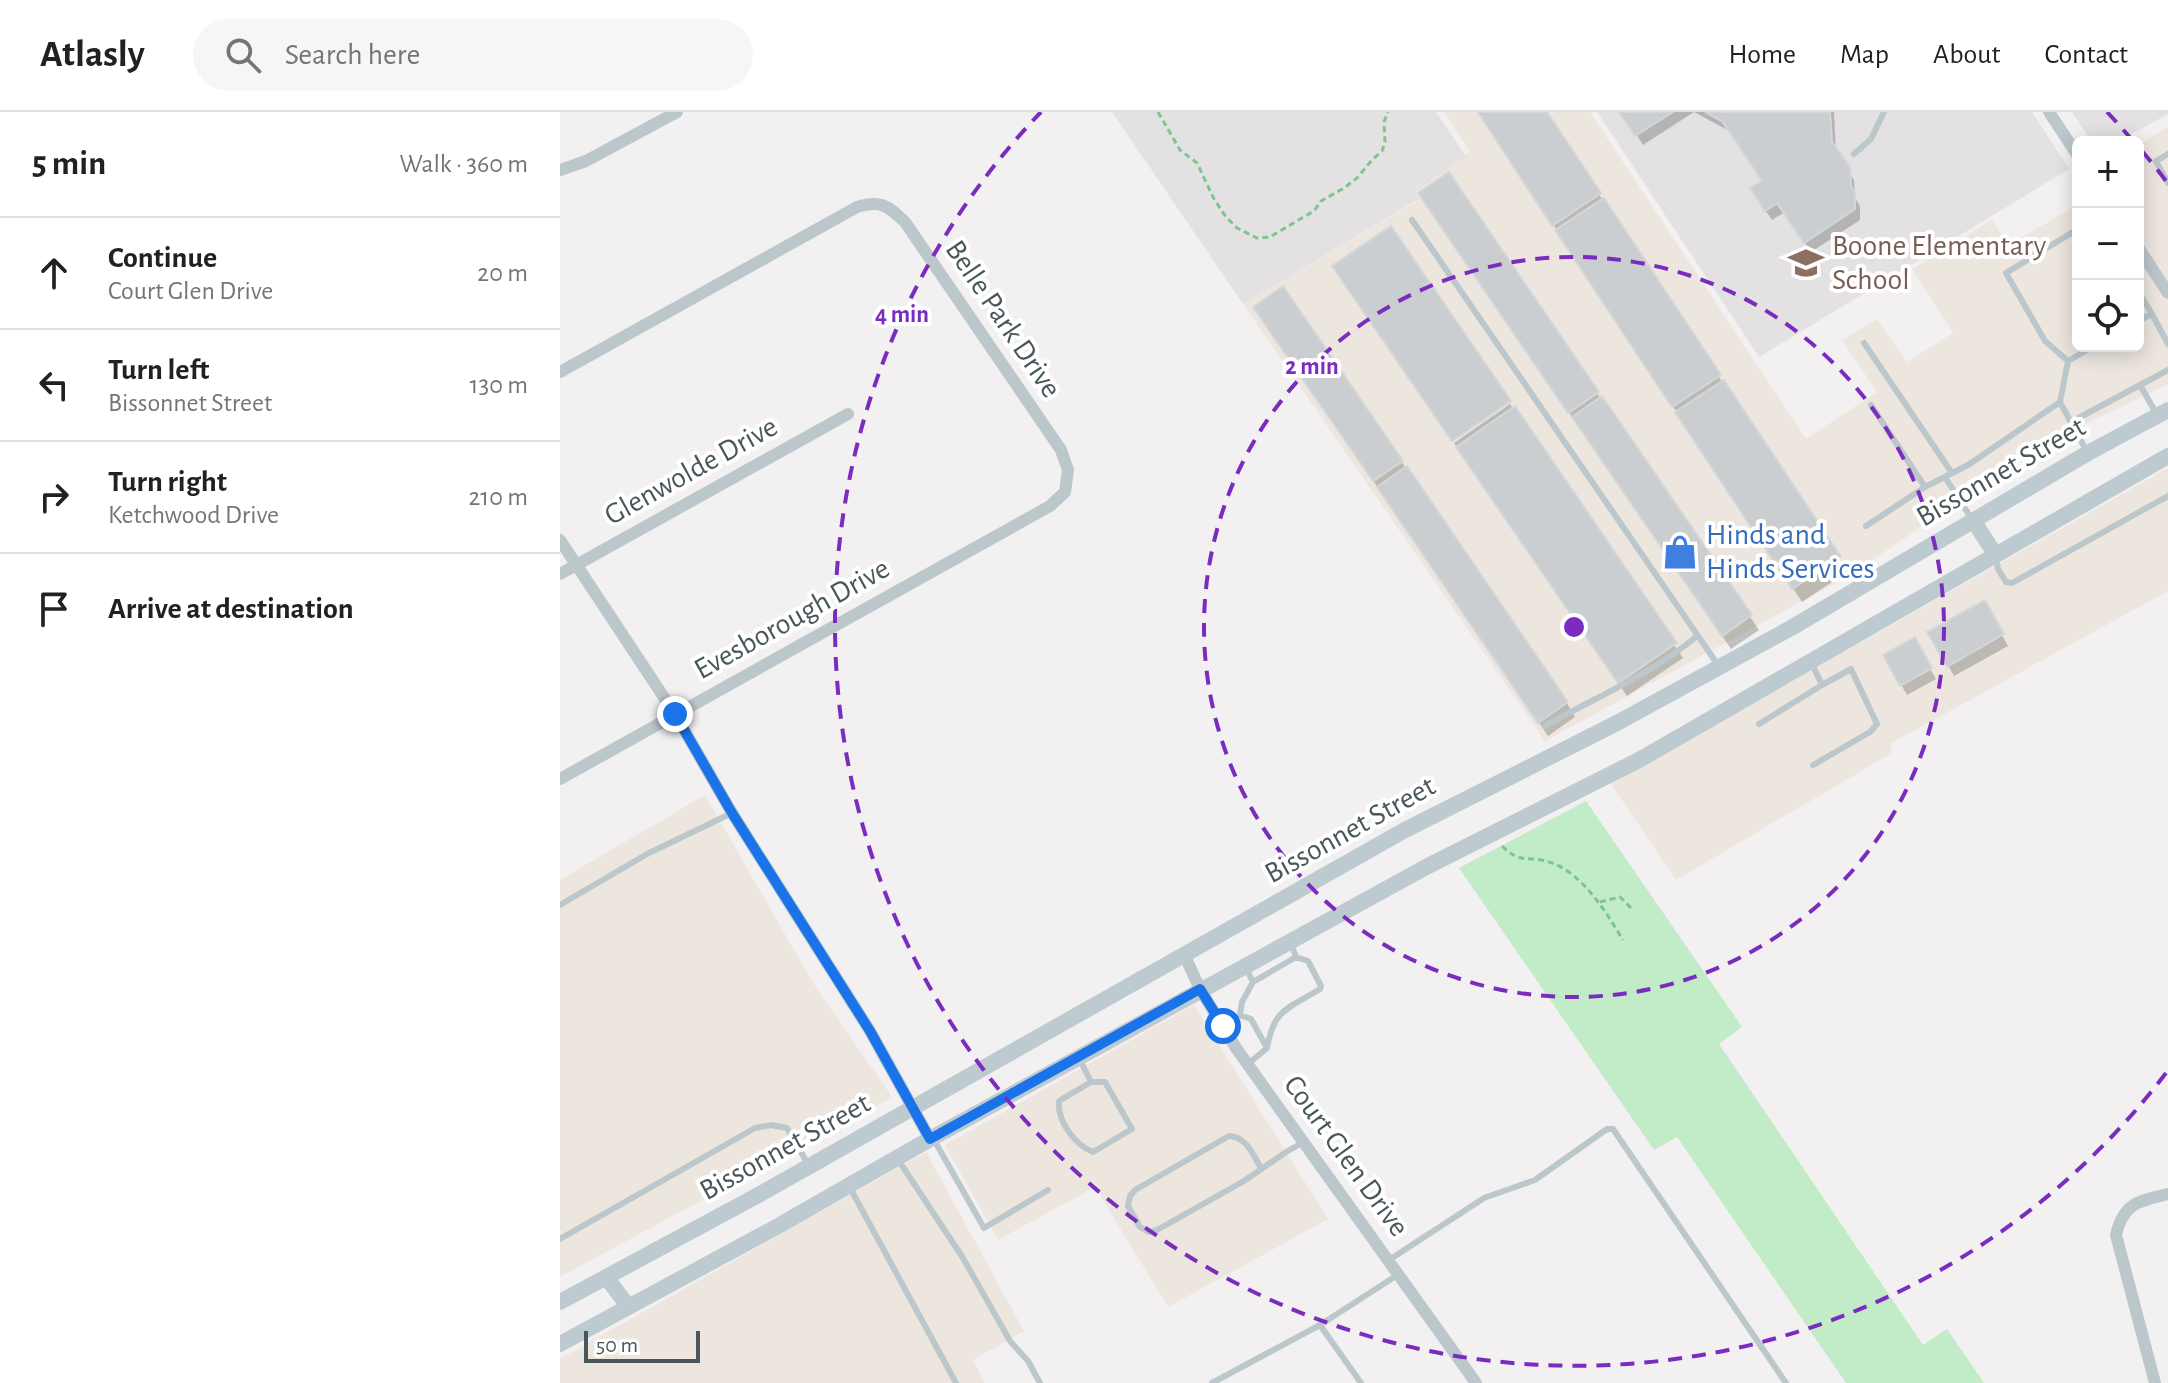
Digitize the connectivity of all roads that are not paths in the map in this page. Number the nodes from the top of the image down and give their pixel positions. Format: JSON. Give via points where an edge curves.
{"nodes":[{"id":1,"x":1884,"y":112,"type":"edge"},
{"id":2,"x":2049,"y":112,"type":"edge"},
{"id":3,"x":674,"y":113,"type":"edge"},
{"id":4,"x":2072,"y":147,"type":"edge"},
{"id":5,"x":1854,"y":154,"type":"dead end"},
{"id":6,"x":2168,"y":154,"type":"edge"},
{"id":7,"x":560,"y":170,"type":"edge"},
{"id":8,"x":2168,"y":183,"type":"edge"},
{"id":9,"x":1412,"y":220,"type":"dead end"},
{"id":10,"x":2072,"y":233,"type":"edge"},
{"id":11,"x":2144,"y":256,"type":"edge"},
{"id":12,"x":2168,"y":293,"type":"edge"},
{"id":13,"x":2144,"y":301,"type":"edge"},
{"id":14,"x":2152,"y":314,"type":"junction"},
{"id":15,"x":2144,"y":318,"type":"edge"},
{"id":16,"x":1864,"y":343,"type":"dead end"},
{"id":17,"x":2168,"y":344,"type":"edge"},
{"id":18,"x":2084,"y":352,"type":"edge"},
{"id":19,"x":2068,"y":361,"type":"junction"},
{"id":20,"x":2168,"y":370,"type":"edge"},
{"id":21,"x":560,"y":372,"type":"edge"},
{"id":22,"x":2140,"y":385,"type":"junction"},
{"id":23,"x":2060,"y":402,"type":"junction"},
{"id":24,"x":1871,"y":405,"type":"dead end"},
{"id":25,"x":2163,"y":412,"type":"edge"},
{"id":26,"x":848,"y":414,"type":"dead end"},
{"id":27,"x":2071,"y":422,"type":"junction"},
{"id":28,"x":2088,"y":453,"type":"junction"},
{"id":29,"x":2168,"y":456,"type":"edge"},
{"id":30,"x":1948,"y":475,"type":"junction"},
{"id":31,"x":1925,"y":487,"type":"junction"},
{"id":32,"x":2168,"y":496,"type":"edge"},
{"id":33,"x":1973,"y":520,"type":"junction"},
{"id":34,"x":1866,"y":526,"type":"dead end"},
{"id":35,"x":560,"y":540,"type":"edge"},
{"id":36,"x":967,"y":552,"type":"joint"},
{"id":37,"x":1995,"y":554,"type":"junction"},
{"id":38,"x":576,"y":565,"type":"junction"},
{"id":39,"x":560,"y":574,"type":"edge"},
{"id":40,"x":1697,"y":636,"type":"junction"},
{"id":41,"x":1810,"y":661,"type":"junction"},
{"id":42,"x":1719,"y":667,"type":"junction"},
{"id":43,"x":1822,"y":685,"type":"junction"},
{"id":44,"x":675,"y":714,"type":"junction"},
{"id":45,"x":1759,"y":724,"type":"dead end"},
{"id":46,"x":1545,"y":726,"type":"dead end"},
{"id":47,"x":1813,"y":765,"type":"dead end"},
{"id":48,"x":560,"y":779,"type":"edge"},
{"id":49,"x":732,"y":813,"type":"junction"},
{"id":50,"x":560,"y":905,"type":"edge"},
{"id":51,"x":1293,"y":949,"type":"junction"},
{"id":52,"x":1184,"y":954,"type":"junction"},
{"id":53,"x":1245,"y":965,"type":"junction"},
{"id":54,"x":1253,"y":982,"type":"junction"},
{"id":55,"x":1200,"y":989,"type":"junction"},
{"id":56,"x":1240,"y":1015,"type":"junction"},
{"id":57,"x":1223,"y":1026,"type":"junction"},
{"id":58,"x":1267,"y":1048,"type":"junction"},
{"id":59,"x":1078,"y":1057,"type":"junction"},
{"id":60,"x":1248,"y":1064,"type":"junction"},
{"id":61,"x":1091,"y":1082,"type":"junction"},
{"id":62,"x":913,"y":1107,"type":"junction"},
{"id":63,"x":932,"y":1138,"type":"junction"},
{"id":64,"x":1304,"y":1142,"type":"junction"},
{"id":65,"x":897,"y":1158,"type":"junction"},
{"id":66,"x":809,"y":1166,"type":"junction"},
{"id":67,"x":1261,"y":1168,"type":"junction"},
{"id":68,"x":849,"y":1186,"type":"junction"},
{"id":69,"x":1048,"y":1190,"type":"dead end"},
{"id":70,"x":2168,"y":1194,"type":"edge"},
{"id":71,"x":560,"y":1239,"type":"edge"},
{"id":72,"x":1389,"y":1260,"type":"junction"},
{"id":73,"x":1399,"y":1274,"type":"junction"},
{"id":74,"x":606,"y":1277,"type":"junction"},
{"id":75,"x":560,"y":1302,"type":"edge"},
{"id":76,"x":628,"y":1306,"type":"junction"},
{"id":77,"x":1320,"y":1325,"type":"junction"},
{"id":78,"x":560,"y":1344,"type":"edge"},
{"id":79,"x":956,"y":1383,"type":"edge"},
{"id":80,"x":1040,"y":1383,"type":"edge"},
{"id":81,"x":1212,"y":1383,"type":"edge"},
{"id":82,"x":1361,"y":1383,"type":"edge"},
{"id":83,"x":1476,"y":1383,"type":"edge"},
{"id":84,"x":1786,"y":1383,"type":"edge"},
{"id":85,"x":2155,"y":1383,"type":"edge"}],
"edges":[{"from":1,"to":5,"type":"lane","via":[[1871,139]]},
{"from":2,"to":4,"type":"street"},
{"from":3,"to":7,"type":"street"},
{"from":6,"to":8,"type":"lane","via":[[2156,161]]},
{"from":9,"to":40,"type":"lane"},
{"from":10,"to":19,"type":"lane","via":[[2006,273],[2045,341]]},
{"from":11,"to":12,"type":"street"},
{"from":13,"to":14,"type":"lane"},
{"from":14,"to":15,"type":"lane"},
{"from":14,"to":17,"type":"lane"},
{"from":16,"to":30,"type":"lane"},
{"from":18,"to":19,"type":"lane"},
{"from":19,"to":23,"type":"lane"},
{"from":20,"to":22,"type":"lane"},
{"from":21,"to":36,"type":"street","name":"Belle Park Drive","via":[[857,207],[873,202],[890,207],[1061,450],[1068,470],[1065,492],[1050,506]]},
{"from":22,"to":25,"type":"lane"},
{"from":22,"to":27,"type":"lane"},
{"from":23,"to":27,"type":"lane"},
{"from":23,"to":30,"type":"lane"},
{"from":24,"to":31,"type":"lane"},
{"from":25,"to":28,"type":"main road","name":"Bissonnet Street"},
{"from":26,"to":38,"type":"street","name":"Glenwolde Drive"},
{"from":27,"to":28,"type":"lane"},
{"from":28,"to":33,"type":"main road","name":"Bissonnet Street"},
{"from":29,"to":37,"type":"main road"},
{"from":30,"to":31,"type":"lane"},
{"from":30,"to":33,"type":"lane"},
{"from":31,"to":34,"type":"lane"},
{"from":32,"to":37,"type":"lane","via":[[2012,583],[1998,569]]},
{"from":33,"to":37,"type":"main road"},
{"from":33,"to":42,"type":"main road","name":"Bissonnet Street"},
{"from":35,"to":38,"type":"street"},
{"from":36,"to":44,"type":"street","name":"Evesborough Drive"},
{"from":37,"to":41,"type":"main road"},
{"from":38,"to":39,"type":"street","name":"Glenwolde Drive"},
{"from":38,"to":44,"type":"street"},
{"from":40,"to":42,"type":"lane"},
{"from":40,"to":46,"type":"lane","via":[[1621,687]]},
{"from":41,"to":43,"type":"lane"},
{"from":41,"to":51,"type":"main road","via":[[1639,760],[1428,866]]},
{"from":42,"to":52,"type":"main road","name":"Bissonnet Street","via":[[1405,830]]},
{"from":43,"to":45,"type":"lane"},
{"from":43,"to":47,"type":"lane","via":[[1851,669],[1877,724]]},
{"from":44,"to":48,"type":"street","name":"Evesborough Drive"},
{"from":44,"to":49,"type":"street"},
{"from":49,"to":50,"type":"lane"},
{"from":49,"to":62,"type":"street"},
{"from":51,"to":53,"type":"main road"},
{"from":51,"to":54,"type":"lane"},
{"from":51,"to":58,"type":"lane","via":[[1308,961],[1321,986],[1279,1014]]},
{"from":52,"to":55,"type":"street","name":"Court Glen Drive"},
{"from":52,"to":62,"type":"main road","name":"Bissonnet Street"},
{"from":53,"to":54,"type":"lane"},
{"from":53,"to":55,"type":"main road"},
{"from":54,"to":56,"type":"lane"},
{"from":55,"to":57,"type":"street","name":"Court Glen Drive"},
{"from":55,"to":59,"type":"main road"},
{"from":56,"to":57,"type":"lane"},
{"from":56,"to":58,"type":"lane","via":[[1251,1019]]},
{"from":57,"to":60,"type":"street","name":"Court Glen Drive"},
{"from":58,"to":60,"type":"lane"},
{"from":59,"to":61,"type":"lane"},
{"from":59,"to":63,"type":"main road"},
{"from":60,"to":64,"type":"street","name":"Court Glen Drive"},
{"from":61,"to":61,"type":"lane","via":[[1105,1082],[1132,1129],[1093,1152],[1076,1143],[1058,1111],[1059,1101]]},
{"from":62,"to":63,"type":"street"},
{"from":62,"to":66,"type":"main road","name":"Bissonnet Street"},
{"from":63,"to":65,"type":"main road"},
{"from":63,"to":69,"type":"lane","via":[[984,1228]]},
{"from":64,"to":67,"type":"lane"},
{"from":64,"to":72,"type":"street","name":"Court Glen Drive"},
{"from":65,"to":68,"type":"main road"},
{"from":65,"to":80,"type":"lane"},
{"from":66,"to":71,"type":"lane","via":[[787,1128],[755,1128]]},
{"from":66,"to":74,"type":"main road","name":"Bissonnet Street"},
{"from":67,"to":67,"type":"lane","via":[[1157,1230],[1140,1227],[1128,1206],[1135,1190],[1229,1136],[1244,1140]]},
{"from":68,"to":76,"type":"main road"},
{"from":68,"to":79,"type":"lane"},
{"from":70,"to":85,"type":"street","via":[[2127,1208],[2116,1235]]},
{"from":72,"to":73,"type":"street","name":"Court Glen Drive"},
{"from":72,"to":84,"type":"lane","via":[[1484,1198],[1535,1180],[1613,1129]]},
{"from":73,"to":77,"type":"lane"},
{"from":73,"to":83,"type":"street","name":"Court Glen Drive"},
{"from":74,"to":75,"type":"main road","name":"Bissonnet Street"},
{"from":74,"to":76,"type":"main road"},
{"from":76,"to":78,"type":"main road"},
{"from":77,"to":81,"type":"lane"},
{"from":77,"to":82,"type":"lane"}]}
